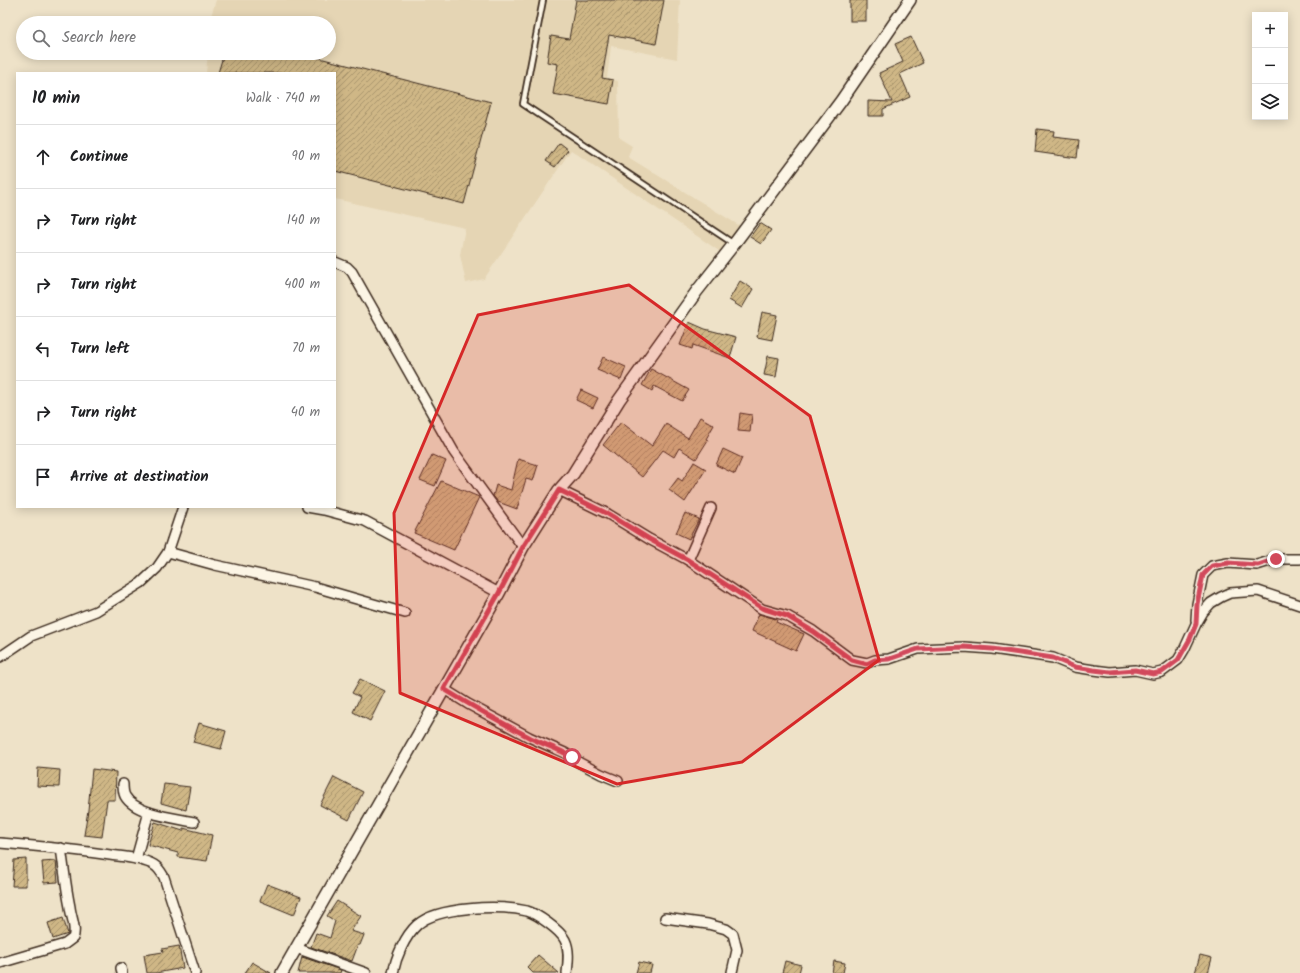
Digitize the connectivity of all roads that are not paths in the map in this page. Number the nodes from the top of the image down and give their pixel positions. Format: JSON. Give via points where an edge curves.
{"nodes":[{"id":1,"x":543,"y":0,"type":"edge"},
{"id":2,"x":910,"y":0,"type":"edge"},
{"id":3,"x":734,"y":244,"type":"junction"},
{"id":4,"x":336,"y":262,"type":"edge"},
{"id":5,"x":559,"y":490,"type":"junction"},
{"id":6,"x":183,"y":508,"type":"edge"},
{"id":7,"x":313,"y":508,"type":"edge"},
{"id":8,"x":711,"y":508,"type":"dead end"},
{"id":9,"x":523,"y":547,"type":"junction"},
{"id":10,"x":168,"y":552,"type":"junction"},
{"id":11,"x":688,"y":560,"type":"junction"},
{"id":12,"x":1300,"y":560,"type":"edge"},
{"id":13,"x":499,"y":593,"type":"junction"},
{"id":14,"x":1300,"y":605,"type":"edge"},
{"id":15,"x":405,"y":613,"type":"dead end"},
{"id":16,"x":1196,"y":624,"type":"junction"},
{"id":17,"x":0,"y":657,"type":"edge"},
{"id":18,"x":444,"y":689,"type":"junction"},
{"id":19,"x":618,"y":781,"type":"dead end"},
{"id":20,"x":123,"y":784,"type":"dead end"},
{"id":21,"x":149,"y":812,"type":"junction"},
{"id":22,"x":194,"y":822,"type":"dead end"},
{"id":23,"x":0,"y":843,"type":"edge"},
{"id":24,"x":61,"y":848,"type":"junction"},
{"id":25,"x":136,"y":859,"type":"junction"},
{"id":26,"x":665,"y":918,"type":"dead end"},
{"id":27,"x":296,"y":948,"type":"junction"},
{"id":28,"x":0,"y":963,"type":"edge"},
{"id":29,"x":195,"y":973,"type":"edge"},
{"id":30,"x":282,"y":973,"type":"edge"},
{"id":31,"x":366,"y":973,"type":"edge"},
{"id":32,"x":394,"y":973,"type":"edge"},
{"id":33,"x":567,"y":973,"type":"edge"},
{"id":34,"x":734,"y":973,"type":"edge"}],
"edges":[{"from":1,"to":3,"type":"lane","via":[[523,104]]},
{"from":2,"to":3,"type":"street","via":[[841,101]]},
{"from":3,"to":5,"type":"street","via":[[623,394]]},
{"from":4,"to":9,"type":"street","via":[[352,272],[454,452]]},
{"from":5,"to":9,"type":"street"},
{"from":5,"to":11,"type":"street","via":[[608,514]]},
{"from":6,"to":10,"type":"street"},
{"from":7,"to":13,"type":"street","via":[[365,521]]},
{"from":8,"to":11,"type":"street"},
{"from":9,"to":13,"type":"street"},
{"from":10,"to":15,"type":"street","via":[[215,565],[315,586]]},
{"from":10,"to":17,"type":"street","via":[[157,568],[141,583],[109,603],[96,611],[31,636]]},
{"from":11,"to":16,"type":"street","via":[[758,606],[787,616],[852,660],[867,664],[918,649],[964,647],[1053,658],[1075,667],[1094,670],[1135,670],[1153,674],[1162,672],[1178,660]]},
{"from":12,"to":16,"type":"street","via":[[1276,559],[1258,565],[1228,563],[1212,566],[1203,575]]},
{"from":13,"to":18,"type":"street"},
{"from":14,"to":16,"type":"street","via":[[1258,592],[1230,593],[1211,603]]},
{"from":18,"to":19,"type":"street","via":[[529,737]]},
{"from":18,"to":27,"type":"street"},
{"from":20,"to":21,"type":"street","via":[[123,791],[130,803]]},
{"from":21,"to":22,"type":"street"},
{"from":21,"to":25,"type":"street"},
{"from":23,"to":24,"type":"street"},
{"from":24,"to":25,"type":"street"},
{"from":24,"to":28,"type":"street","via":[[74,924],[73,938],[65,944]]},
{"from":25,"to":29,"type":"street","via":[[154,865],[164,877]]},
{"from":26,"to":34,"type":"street","via":[[708,924],[726,929],[733,934],[737,950]]},
{"from":27,"to":30,"type":"street"},
{"from":27,"to":31,"type":"street"},
{"from":32,"to":33,"type":"street","via":[[401,948],[417,925],[444,912],[478,908],[528,912],[557,930],[565,940],[568,953]]}]}
